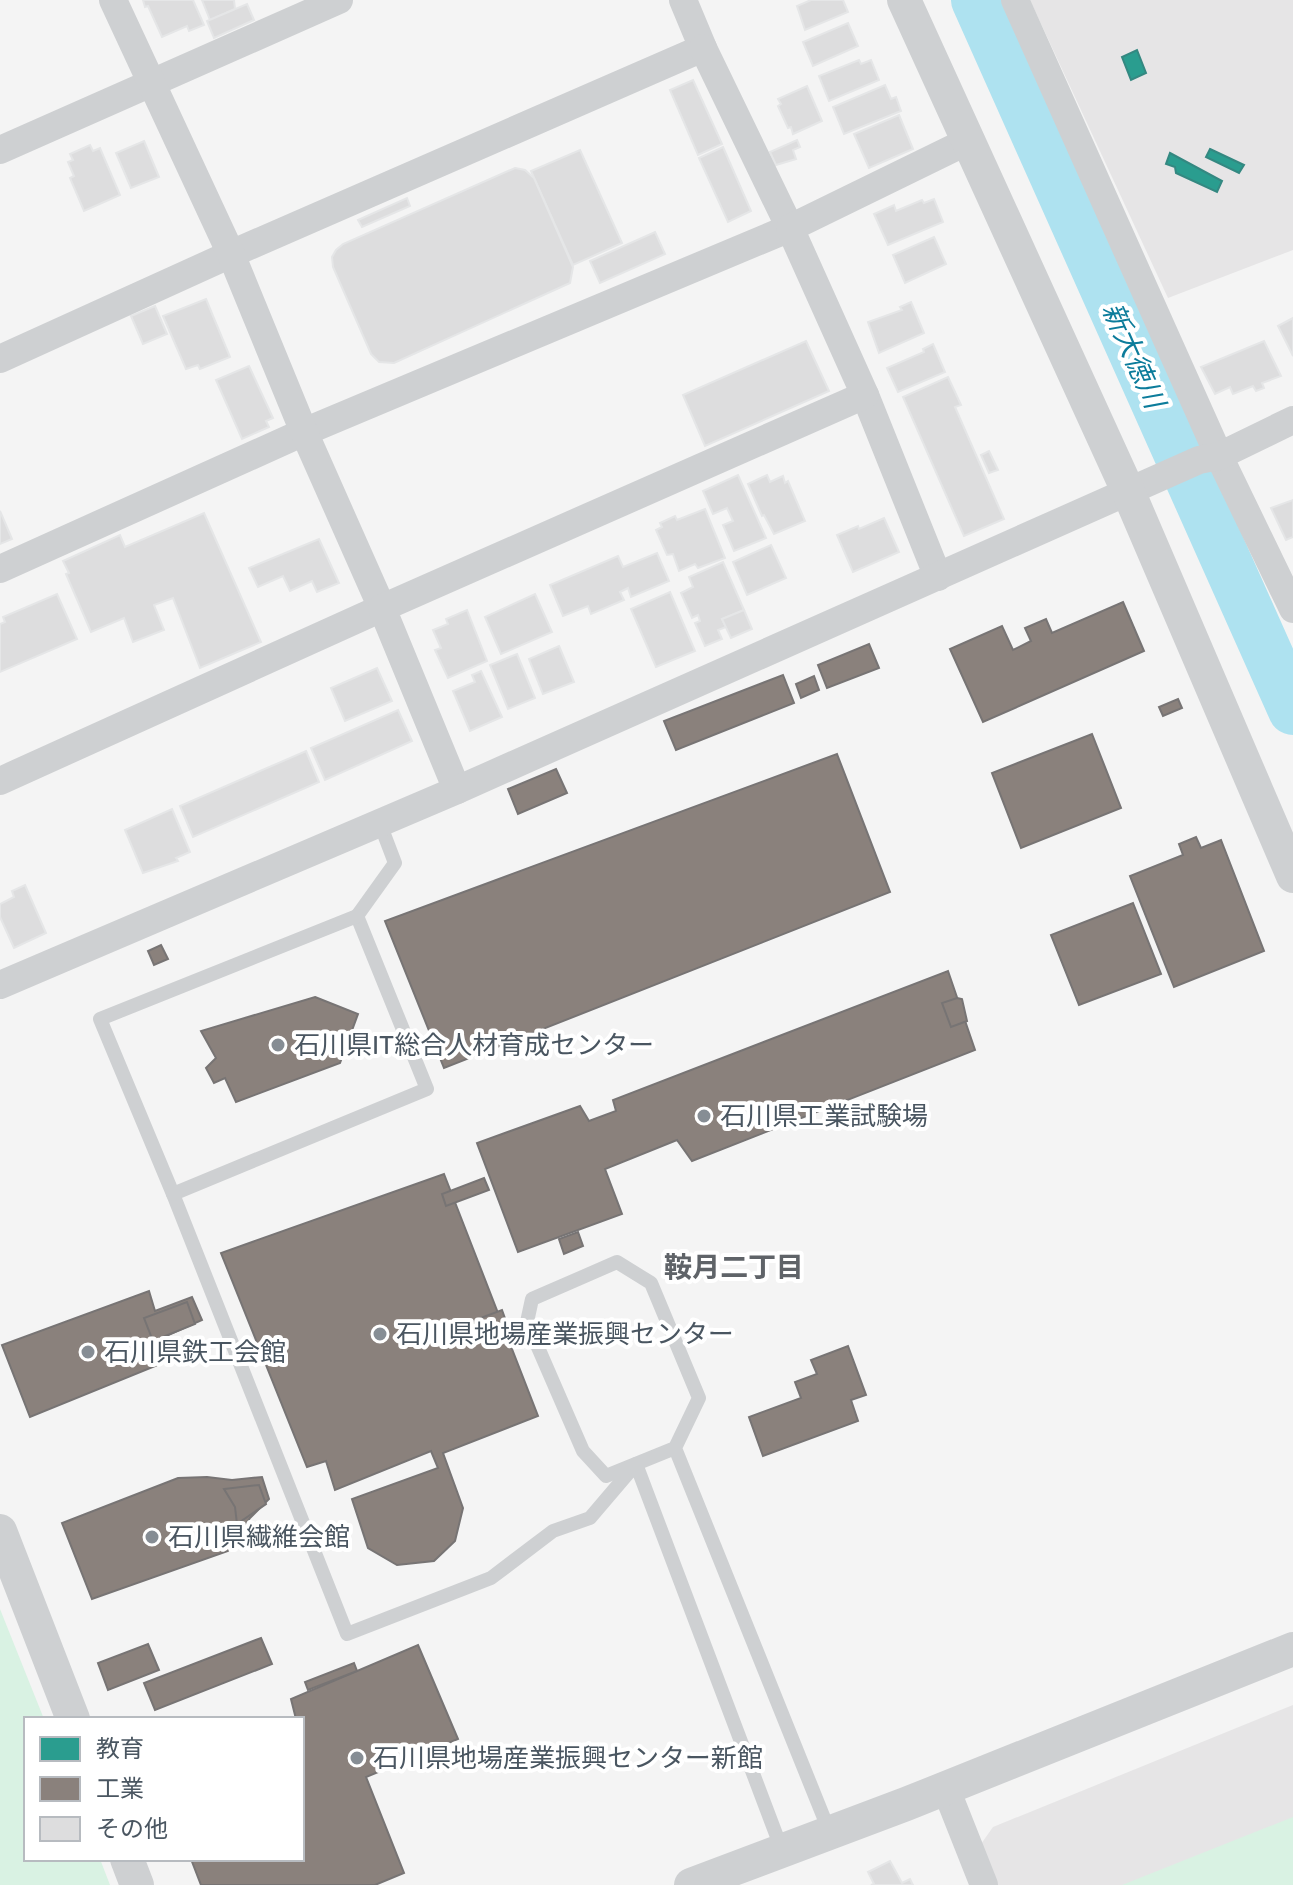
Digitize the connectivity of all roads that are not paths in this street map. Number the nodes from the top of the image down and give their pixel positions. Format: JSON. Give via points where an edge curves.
{"nodes":[{"id":1,"x":113,"y":0,"type":"edge"},
{"id":2,"x":339,"y":0,"type":"edge"},
{"id":3,"x":683,"y":0,"type":"edge"},
{"id":4,"x":904,"y":0,"type":"edge"},
{"id":5,"x":1015,"y":0,"type":"edge"},
{"id":6,"x":703,"y":48,"type":"junction"},
{"id":7,"x":150,"y":82,"type":"junction"},
{"id":8,"x":968,"y":141,"type":"junction"},
{"id":9,"x":0,"y":150,"type":"edge"},
{"id":10,"x":790,"y":228,"type":"junction"},
{"id":11,"x":231,"y":254,"type":"junction"},
{"id":12,"x":0,"y":359,"type":"edge"},
{"id":13,"x":865,"y":395,"type":"junction"},
{"id":14,"x":1293,"y":420,"type":"edge"},
{"id":15,"x":304,"y":432,"type":"junction"},
{"id":16,"x":1209,"y":458,"type":"junction"},
{"id":17,"x":1128,"y":491,"type":"junction"},
{"id":18,"x":0,"y":569,"type":"edge"},
{"id":19,"x":938,"y":577,"type":"junction"},
{"id":20,"x":382,"y":608,"type":"junction"},
{"id":21,"x":1293,"y":609,"type":"edge"},
{"id":22,"x":0,"y":781,"type":"edge"},
{"id":23,"x":457,"y":790,"type":"junction"},
{"id":24,"x":379,"y":821,"type":"junction"},
{"id":25,"x":1293,"y":876,"type":"edge"},
{"id":26,"x":357,"y":916,"type":"junction"},
{"id":27,"x":0,"y":984,"type":"edge"},
{"id":28,"x":173,"y":1194,"type":"junction"},
{"id":29,"x":675,"y":1448,"type":"junction"},
{"id":30,"x":636,"y":1464,"type":"junction"},
{"id":31,"x":0,"y":1531,"type":"edge"},
{"id":32,"x":1293,"y":1649,"type":"edge"},
{"id":33,"x":72,"y":1717,"type":"edge"},
{"id":34,"x":946,"y":1789,"type":"junction"},
{"id":35,"x":830,"y":1833,"type":"junction"},
{"id":36,"x":782,"y":1851,"type":"junction"},
{"id":37,"x":128,"y":1861,"type":"edge"},
{"id":38,"x":137,"y":1885,"type":"edge"},
{"id":39,"x":691,"y":1885,"type":"edge"},
{"id":40,"x":984,"y":1885,"type":"edge"}],
"edges":[{"from":1,"to":7,"type":"street"},
{"from":2,"to":7,"type":"street"},
{"from":3,"to":6,"type":"street"},
{"from":4,"to":8,"type":"street"},
{"from":5,"to":16,"type":"street"},
{"from":6,"to":10,"type":"street"},
{"from":6,"to":11,"type":"street"},
{"from":7,"to":9,"type":"street"},
{"from":7,"to":11,"type":"street"},
{"from":8,"to":10,"type":"street"},
{"from":8,"to":17,"type":"street"},
{"from":10,"to":13,"type":"street"},
{"from":10,"to":15,"type":"street"},
{"from":11,"to":12,"type":"street"},
{"from":11,"to":15,"type":"street"},
{"from":13,"to":19,"type":"street"},
{"from":13,"to":20,"type":"street"},
{"from":14,"to":16,"type":"street"},
{"from":15,"to":18,"type":"street"},
{"from":15,"to":20,"type":"street"},
{"from":16,"to":17,"type":"street"},
{"from":16,"to":21,"type":"street"},
{"from":17,"to":19,"type":"street"},
{"from":17,"to":25,"type":"street"},
{"from":19,"to":23,"type":"street"},
{"from":20,"to":22,"type":"street"},
{"from":20,"to":23,"type":"street"},
{"from":23,"to":24,"type":"street"},
{"from":24,"to":26,"type":"lane","via":[[395,863]]},
{"from":24,"to":27,"type":"street"},
{"from":26,"to":28,"type":"lane","via":[[427,1089]]},
{"from":26,"to":28,"type":"lane","via":[[100,1019]]},
{"from":28,"to":30,"type":"lane","via":[[347,1634],[491,1578],[553,1531],[590,1518]]},
{"from":29,"to":30,"type":"lane"},
{"from":29,"to":30,"type":"lane","via":[[699,1398],[651,1283],[617,1262],[532,1299],[527,1322],[583,1451],[606,1476]]},
{"from":29,"to":35,"type":"lane"},
{"from":30,"to":36,"type":"lane"},
{"from":31,"to":33,"type":"street"},
{"from":32,"to":34,"type":"street"},
{"from":34,"to":35,"type":"street"},
{"from":34,"to":40,"type":"street"},
{"from":35,"to":36,"type":"street"},
{"from":36,"to":39,"type":"street"},
{"from":37,"to":38,"type":"street"}]}
